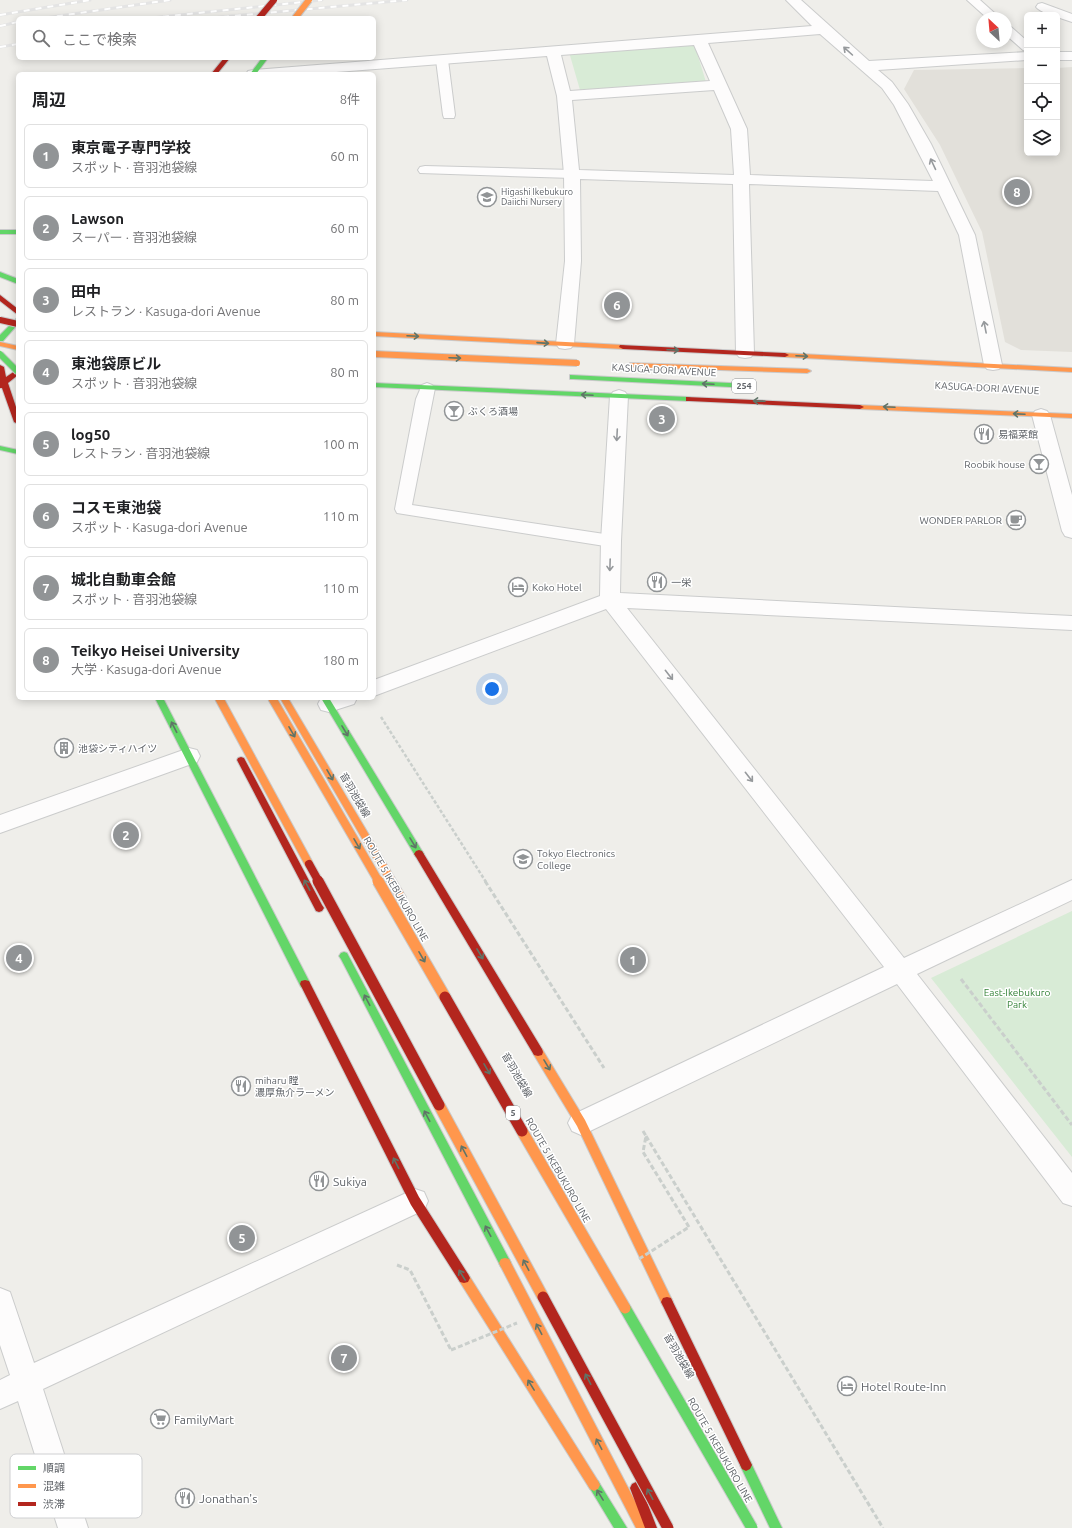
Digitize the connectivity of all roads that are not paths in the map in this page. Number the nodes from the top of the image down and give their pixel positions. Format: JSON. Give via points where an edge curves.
{"nodes":[{"id":1,"x":274,"y":0,"type":"edge"},
{"id":2,"x":309,"y":0,"type":"edge"},
{"id":3,"x":793,"y":0,"type":"edge"},
{"id":4,"x":973,"y":0,"type":"edge"},
{"id":5,"x":1042,"y":7,"type":"dead end"},
{"id":6,"x":987,"y":12,"type":"edge"},
{"id":7,"x":261,"y":16,"type":"edge"},
{"id":8,"x":297,"y":16,"type":"edge"},
{"id":9,"x":1072,"y":18,"type":"edge"},
{"id":10,"x":823,"y":29,"type":"junction"},
{"id":11,"x":1012,"y":34,"type":"edge"},
{"id":12,"x":699,"y":40,"type":"junction"},
{"id":13,"x":1024,"y":44,"type":"edge"},
{"id":14,"x":553,"y":52,"type":"junction"},
{"id":15,"x":1024,"y":56,"type":"edge"},
{"id":16,"x":1060,"y":56,"type":"edge"},
{"id":17,"x":1072,"y":56,"type":"edge"},
{"id":18,"x":225,"y":60,"type":"edge"},
{"id":19,"x":264,"y":60,"type":"edge"},
{"id":20,"x":442,"y":60,"type":"junction"},
{"id":21,"x":864,"y":66,"type":"junction"},
{"id":22,"x":216,"y":72,"type":"edge"},
{"id":23,"x":254,"y":72,"type":"edge"},
{"id":24,"x":280,"y":72,"type":"edge"},
{"id":25,"x":720,"y":86,"type":"junction"},
{"id":26,"x":564,"y":96,"type":"junction"},
{"id":27,"x":449,"y":115,"type":"dead end"},
{"id":28,"x":425,"y":170,"type":"dead end"},
{"id":29,"x":572,"y":174,"type":"junction"},
{"id":30,"x":741,"y":180,"type":"junction"},
{"id":31,"x":943,"y":186,"type":"junction"},
{"id":32,"x":0,"y":232,"type":"edge"},
{"id":33,"x":16,"y":232,"type":"edge"},
{"id":34,"x":0,"y":274,"type":"edge"},
{"id":35,"x":16,"y":281,"type":"edge"},
{"id":36,"x":0,"y":296,"type":"edge"},
{"id":37,"x":16,"y":310,"type":"edge"},
{"id":38,"x":0,"y":320,"type":"edge"},
{"id":39,"x":16,"y":322,"type":"edge"},
{"id":40,"x":16,"y":324,"type":"edge"},
{"id":41,"x":376,"y":334,"type":"edge"},
{"id":42,"x":0,"y":339,"type":"edge"},
{"id":43,"x":0,"y":344,"type":"edge"},
{"id":44,"x":565,"y":344,"type":"junction"},
{"id":45,"x":16,"y":348,"type":"edge"},
{"id":46,"x":0,"y":351,"type":"edge"},
{"id":47,"x":744,"y":353,"type":"junction"},
{"id":48,"x":0,"y":354,"type":"edge"},
{"id":49,"x":376,"y":354,"type":"edge"},
{"id":50,"x":581,"y":363,"type":"dead end"},
{"id":51,"x":625,"y":365,"type":"dead end"},
{"id":52,"x":994,"y":365,"type":"junction"},
{"id":53,"x":0,"y":367,"type":"edge"},
{"id":54,"x":16,"y":369,"type":"edge"},
{"id":55,"x":16,"y":369,"type":"edge"},
{"id":56,"x":1072,"y":370,"type":"edge"},
{"id":57,"x":816,"y":372,"type":"dead end"},
{"id":58,"x":16,"y":373,"type":"edge"},
{"id":59,"x":569,"y":376,"type":"dead end"},
{"id":60,"x":1,"y":385,"type":"edge"},
{"id":61,"x":376,"y":385,"type":"edge"},
{"id":62,"x":756,"y":386,"type":"dead end"},
{"id":63,"x":428,"y":388,"type":"junction"},
{"id":64,"x":619,"y":396,"type":"junction"},
{"id":65,"x":1041,"y":415,"type":"junction"},
{"id":66,"x":1072,"y":416,"type":"edge"},
{"id":67,"x":16,"y":418,"type":"edge"},
{"id":68,"x":0,"y":448,"type":"edge"},
{"id":69,"x":16,"y":452,"type":"edge"},
{"id":70,"x":1072,"y":531,"type":"edge"},
{"id":71,"x":611,"y":541,"type":"junction"},
{"id":72,"x":610,"y":600,"type":"junction"},
{"id":73,"x":1072,"y":623,"type":"edge"},
{"id":74,"x":376,"y":687,"type":"edge"},
{"id":75,"x":161,"y":700,"type":"edge"},
{"id":76,"x":211,"y":700,"type":"edge"},
{"id":77,"x":220,"y":700,"type":"edge"},
{"id":78,"x":273,"y":700,"type":"edge"},
{"id":79,"x":285,"y":700,"type":"edge"},
{"id":80,"x":333,"y":700,"type":"edge"},
{"id":81,"x":189,"y":756,"type":"junction"},
{"id":82,"x":0,"y":824,"type":"edge"},
{"id":83,"x":1072,"y":889,"type":"edge"},
{"id":84,"x":406,"y":905,"type":"dead end"},
{"id":85,"x":322,"y":913,"type":"dead end"},
{"id":86,"x":340,"y":948,"type":"dead end"},
{"id":87,"x":900,"y":970,"type":"junction"},
{"id":88,"x":582,"y":1123,"type":"junction"},
{"id":89,"x":1072,"y":1194,"type":"edge"},
{"id":90,"x":415,"y":1201,"type":"junction"},
{"id":91,"x":0,"y":1301,"type":"edge"},
{"id":92,"x":26,"y":1382,"type":"junction"},
{"id":93,"x":0,"y":1394,"type":"edge"},
{"id":94,"x":615,"y":1429,"type":"junction"},
{"id":95,"x":49,"y":1454,"type":"edge"},
{"id":96,"x":70,"y":1518,"type":"edge"},
{"id":97,"x":73,"y":1528,"type":"edge"},
{"id":98,"x":621,"y":1528,"type":"edge"},
{"id":99,"x":643,"y":1528,"type":"edge"},
{"id":100,"x":651,"y":1528,"type":"edge"},
{"id":101,"x":668,"y":1528,"type":"edge"},
{"id":102,"x":752,"y":1528,"type":"edge"},
{"id":103,"x":776,"y":1528,"type":"edge"}],
"edges":[{"from":1,"to":7,"type":"main road","bridge":true},
{"from":2,"to":8,"type":"main road","bridge":true},
{"from":3,"to":10,"type":"street"},
{"from":4,"to":6,"type":"lane"},
{"from":5,"to":9,"type":"lane"},
{"from":10,"to":12,"type":"street"},
{"from":21,"to":10,"type":"street","one_way":true},
{"from":11,"to":13,"type":"lane"},
{"from":12,"to":14,"type":"street"},
{"from":12,"to":25,"type":"street"},
{"from":14,"to":20,"type":"street"},
{"from":14,"to":26,"type":"street"},
{"from":15,"to":21,"type":"street"},
{"from":16,"to":17,"type":"street"},
{"from":18,"to":22,"type":"main road"},
{"from":19,"to":23,"type":"main road"},
{"from":20,"to":24,"type":"street"},
{"from":20,"to":27,"type":"lane"},
{"from":31,"to":21,"type":"street","one_way":true,"via":[[901,104],[887,84]]},
{"from":25,"to":26,"type":"street"},
{"from":25,"to":30,"type":"street","via":[[739,129]]},
{"from":26,"to":29,"type":"street"},
{"from":28,"to":29,"type":"lane"},
{"from":29,"to":30,"type":"street"},
{"from":29,"to":44,"type":"street","via":[[573,261]]},
{"from":30,"to":31,"type":"street"},
{"from":30,"to":47,"type":"street"},
{"from":52,"to":31,"type":"street","one_way":true,"via":[[966,235]]},
{"from":32,"to":33,"type":"main road"},
{"from":34,"to":35,"type":"main road"},
{"from":36,"to":37,"type":"main road"},
{"from":38,"to":40,"type":"main road","bridge":true},
{"from":39,"to":42,"type":"main road"},
{"from":41,"to":44,"type":"main road","one_way":true},
{"from":43,"to":45,"type":"main road"},
{"from":44,"to":47,"type":"main road","one_way":true},
{"from":46,"to":54,"type":"main road","bridge":true},
{"from":47,"to":52,"type":"main road","one_way":true},
{"from":48,"to":55,"type":"main road","bridge":true},
{"from":49,"to":50,"type":"main road","one_way":true,"bridge":true},
{"from":51,"to":57,"type":"main road","name":"KASUGA-DORI AVENUE","number":"254"},
{"from":52,"to":56,"type":"main road"},
{"from":53,"to":60,"type":"main road"},
{"from":58,"to":60,"type":"main road"},
{"from":62,"to":59,"type":"main road","name":"KASUGA-DORI AVENUE","number":"254","one_way":true},
{"from":60,"to":67,"type":"main road"},
{"from":61,"to":63,"type":"main road"},
{"from":64,"to":63,"type":"main road","one_way":true},
{"from":63,"to":71,"type":"lane","via":[[403,509]]},
{"from":65,"to":64,"type":"main road","one_way":true},
{"from":64,"to":71,"type":"street","one_way":true},
{"from":65,"to":66,"type":"main road"},
{"from":65,"to":70,"type":"street"},
{"from":68,"to":69,"type":"main road"},
{"from":71,"to":72,"type":"street","one_way":true},
{"from":72,"to":73,"type":"street"},
{"from":72,"to":74,"type":"street"},
{"from":72,"to":87,"type":"street","one_way":true},
{"from":81,"to":75,"type":"main road","one_way":true},
{"from":85,"to":76,"type":"main road","one_way":true},
{"from":94,"to":77,"type":"main road","one_way":true,"bridge":true},
{"from":78,"to":102,"type":"main road","name":"ROUTE 5 IKEBUKURO LINE","number":"5","one_way":true,"bridge":true},
{"from":79,"to":84,"type":"main road","name":"音羽池袋線","one_way":true},
{"from":80,"to":88,"type":"main road","one_way":true},
{"from":81,"to":82,"type":"street"},
{"from":90,"to":81,"type":"main road","one_way":true},
{"from":83,"to":87,"type":"street"},
{"from":99,"to":86,"type":"main road","one_way":true},
{"from":87,"to":88,"type":"street"},
{"from":87,"to":89,"type":"street"},
{"from":88,"to":103,"type":"main road"},
{"from":90,"to":92,"type":"street"},
{"from":98,"to":90,"type":"main road","one_way":true},
{"from":91,"to":92,"type":"street"},
{"from":92,"to":93,"type":"street"},
{"from":92,"to":95,"type":"street"},
{"from":94,"to":100,"type":"main road","bridge":true},
{"from":101,"to":94,"type":"main road","one_way":true,"bridge":true},
{"from":96,"to":97,"type":"street"}]}
